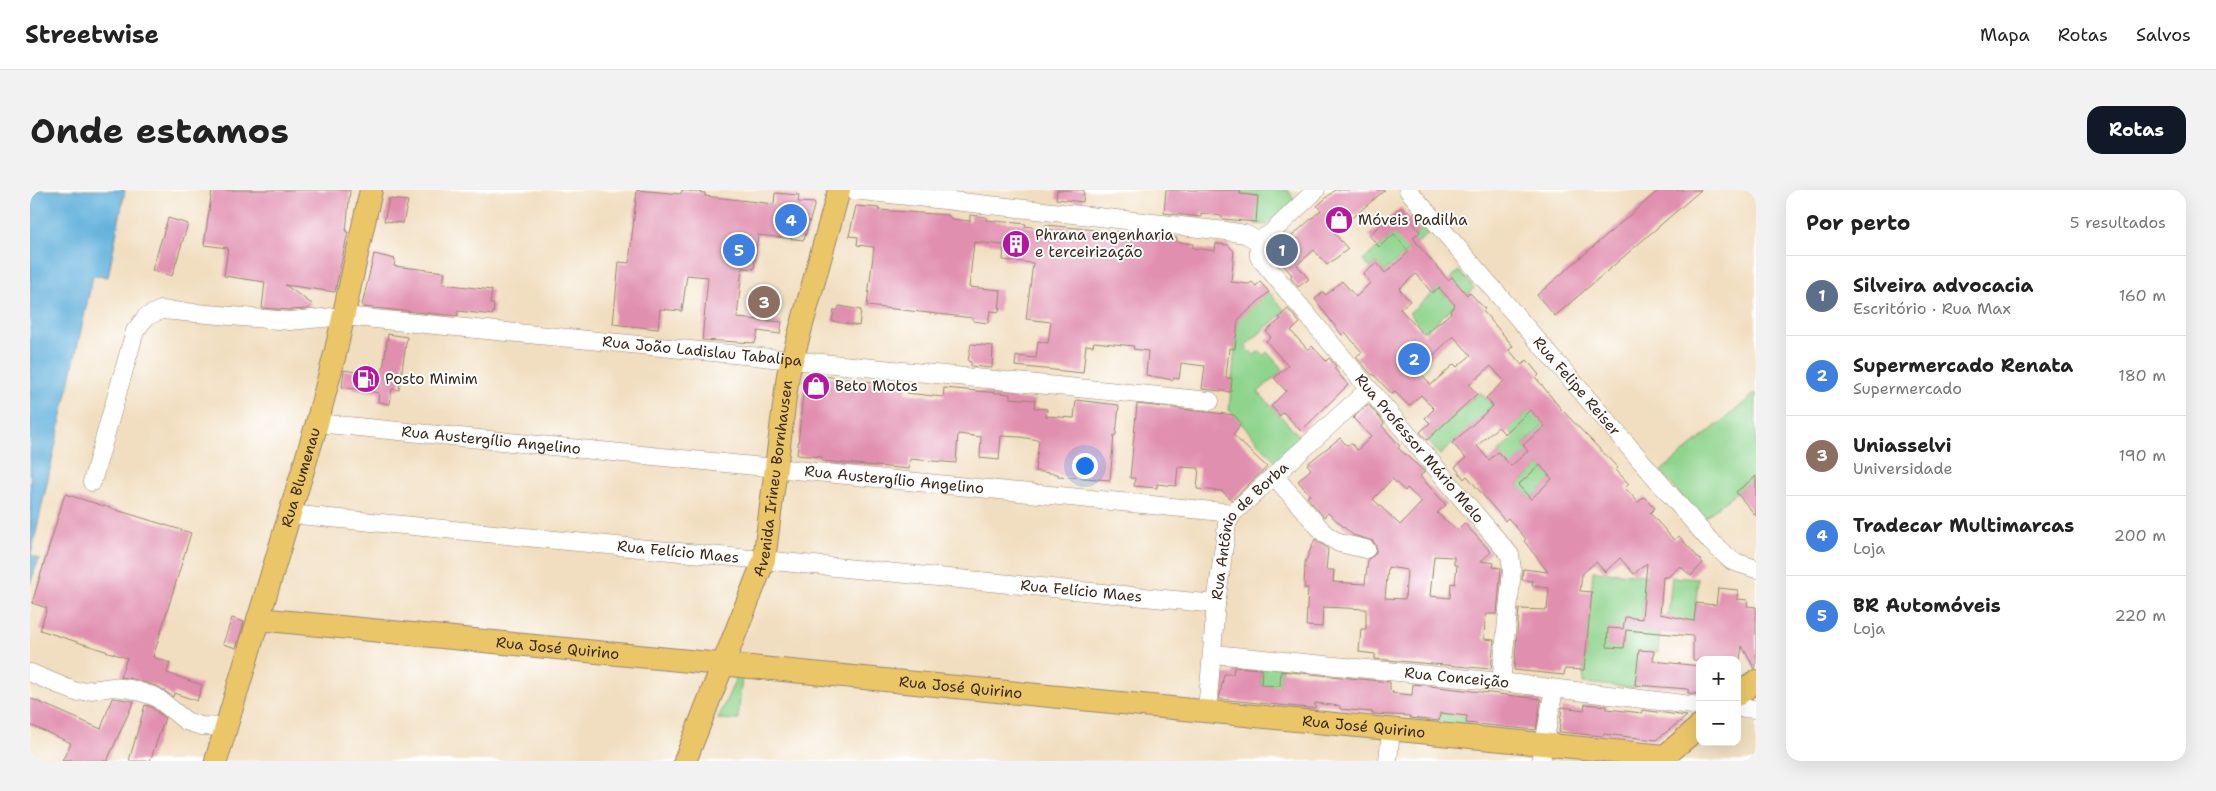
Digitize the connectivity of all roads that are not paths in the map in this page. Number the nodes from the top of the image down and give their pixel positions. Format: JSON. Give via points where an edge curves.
{"nodes":[{"id":1,"x":371,"y":190,"type":"edge"},
{"id":2,"x":839,"y":190,"type":"edge"},
{"id":3,"x":852,"y":190,"type":"edge"},
{"id":4,"x":1408,"y":190,"type":"edge"},
{"id":5,"x":1307,"y":193,"type":"edge"},
{"id":6,"x":1258,"y":241,"type":"junction"},
{"id":7,"x":344,"y":316,"type":"junction"},
{"id":8,"x":791,"y":360,"type":"junction"},
{"id":9,"x":1369,"y":389,"type":"junction"},
{"id":10,"x":1210,"y":401,"type":"dead end"},
{"id":11,"x":317,"y":422,"type":"junction"},
{"id":12,"x":777,"y":468,"type":"junction"},
{"id":13,"x":1275,"y":477,"type":"junction"},
{"id":14,"x":92,"y":482,"type":"dead end"},
{"id":15,"x":1233,"y":513,"type":"junction"},
{"id":16,"x":290,"y":514,"type":"junction"},
{"id":17,"x":1366,"y":549,"type":"dead end"},
{"id":18,"x":764,"y":560,"type":"junction"},
{"id":19,"x":1756,"y":569,"type":"edge"},
{"id":20,"x":1216,"y":604,"type":"junction"},
{"id":21,"x":258,"y":619,"type":"junction"},
{"id":22,"x":1213,"y":654,"type":"junction"},
{"id":23,"x":724,"y":664,"type":"junction"},
{"id":24,"x":31,"y":673,"type":"edge"},
{"id":25,"x":1756,"y":681,"type":"edge"},
{"id":26,"x":1501,"y":682,"type":"junction"},
{"id":27,"x":1554,"y":689,"type":"junction"},
{"id":28,"x":1741,"y":692,"type":"edge"},
{"id":29,"x":1696,"y":706,"type":"edge"},
{"id":30,"x":1741,"y":708,"type":"edge"},
{"id":31,"x":1756,"y":709,"type":"edge"},
{"id":32,"x":1207,"y":711,"type":"junction"},
{"id":33,"x":226,"y":727,"type":"junction"},
{"id":34,"x":1391,"y":730,"type":"junction"},
{"id":35,"x":1696,"y":730,"type":"edge"},
{"id":36,"x":1543,"y":753,"type":"edge"},
{"id":37,"x":1666,"y":759,"type":"edge"},
{"id":38,"x":216,"y":761,"type":"edge"},
{"id":39,"x":685,"y":761,"type":"edge"},
{"id":40,"x":1388,"y":761,"type":"edge"}],
"edges":[{"from":1,"to":7,"type":"main road","name":"Rua Blumenau"},
{"from":2,"to":8,"type":"main road","name":"Avenida Irineu Bornhausen"},
{"from":3,"to":6,"type":"street","via":[[1226,231],[1245,234]]},
{"from":4,"to":19,"type":"street","name":"Rua Felipe Reiser","via":[[1710,541],[1732,561]]},
{"from":5,"to":6,"type":"street","via":[[1271,233]]},
{"from":6,"to":9,"type":"street","name":"Rua Professor Mário Melo","via":[[1259,256]]},
{"from":7,"to":8,"type":"street","name":"Rua João Ladislau Tabalipa"},
{"from":7,"to":11,"type":"main road","name":"Rua Blumenau"},
{"from":7,"to":14,"type":"street","name":"Rua João Ladislau Tabalipa","via":[[290,321],[161,310],[146,317],[134,331]]},
{"from":8,"to":10,"type":"street","name":"Rua João Ladislau Tabalipa"},
{"from":8,"to":12,"type":"main road","name":"Avenida Irineu Bornhausen"},
{"from":9,"to":13,"type":"street","name":"Rua Antônio de Borba"},
{"from":9,"to":26,"type":"street","name":"Rua Professor Mário Melo","via":[[1510,555],[1512,570]]},
{"from":11,"to":12,"type":"street","name":"Rua Austergílio Angelino"},
{"from":11,"to":16,"type":"main road","name":"Rua Blumenau"},
{"from":12,"to":15,"type":"street","name":"Rua Austergílio Angelino"},
{"from":12,"to":18,"type":"main road","name":"Avenida Irineu Bornhausen"},
{"from":13,"to":15,"type":"street","name":"Rua Antônio de Borba"},
{"from":13,"to":17,"type":"street","via":[[1325,534],[1339,542]]},
{"from":15,"to":20,"type":"street","name":"Rua Antônio de Borba","via":[[1227,524]]},
{"from":16,"to":18,"type":"street","name":"Rua Felício Maes"},
{"from":16,"to":21,"type":"main road","name":"Rua Blumenau"},
{"from":18,"to":20,"type":"street","name":"Rua Felício Maes"},
{"from":18,"to":23,"type":"main road","name":"Avenida Irineu Bornhausen"},
{"from":20,"to":22,"type":"street","name":"Rua Antônio de Borba"},
{"from":21,"to":23,"type":"main road","name":"Rua José Quirino"},
{"from":21,"to":33,"type":"main road","name":"Rua Blumenau"},
{"from":22,"to":26,"type":"street","name":"Rua Conceição"},
{"from":22,"to":32,"type":"street","name":"Rua Antônio de Borba"},
{"from":23,"to":32,"type":"main road","name":"Rua José Quirino"},
{"from":23,"to":39,"type":"main road","name":"Avenida Irineu Bornhausen"},
{"from":24,"to":33,"type":"street","via":[[76,692],[113,687],[131,689],[156,697],[186,721],[201,726]]},
{"from":25,"to":28,"type":"main road"},
{"from":26,"to":27,"type":"street","name":"Rua Conceição"},
{"from":27,"to":29,"type":"street","name":"Rua Conceição"},
{"from":27,"to":36,"type":"street"},
{"from":30,"to":31,"type":"street"},
{"from":32,"to":34,"type":"main road","name":"Rua José Quirino"},
{"from":33,"to":38,"type":"main road","name":"Rua Blumenau"},
{"from":34,"to":36,"type":"main road","name":"Rua José Quirino"},
{"from":34,"to":40,"type":"street"},
{"from":35,"to":37,"type":"main road"},
{"from":36,"to":37,"type":"main road","name":"Rua José Quirino"}]}
